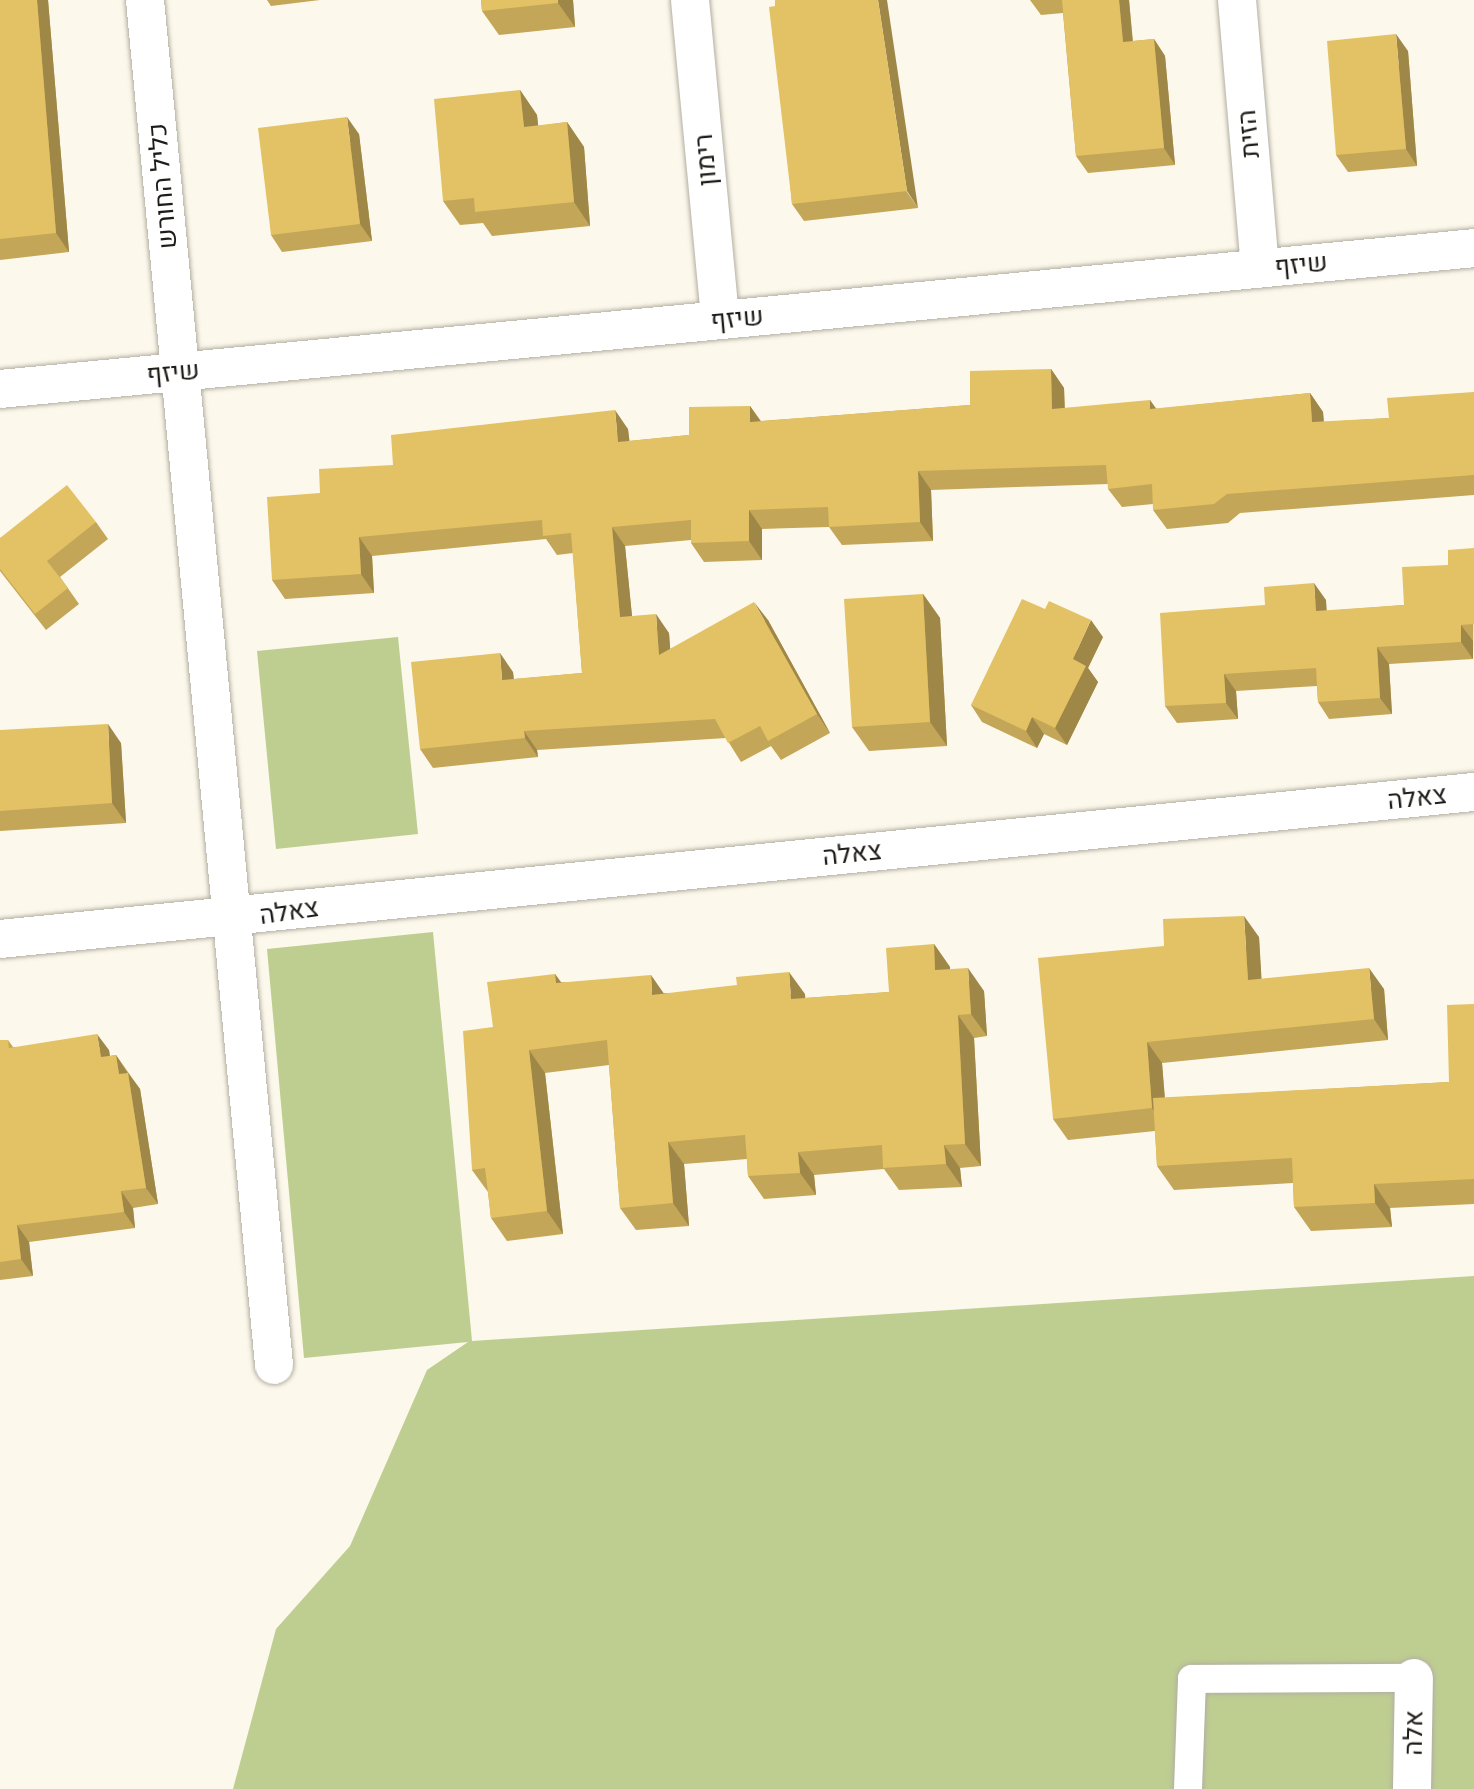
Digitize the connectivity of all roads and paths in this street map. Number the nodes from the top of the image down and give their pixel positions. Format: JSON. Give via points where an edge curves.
{"nodes":[{"id":1,"x":145,"y":0,"type":"edge"},
{"id":2,"x":690,"y":0,"type":"edge"},
{"id":3,"x":1237,"y":0,"type":"edge"},
{"id":4,"x":1474,"y":248,"type":"edge"},
{"id":5,"x":1260,"y":268,"type":"junction"},
{"id":6,"x":720,"y":320,"type":"junction"},
{"id":7,"x":179,"y":371,"type":"junction"},
{"id":8,"x":0,"y":388,"type":"edge"},
{"id":9,"x":1474,"y":792,"type":"edge"},
{"id":10,"x":232,"y":918,"type":"junction"},
{"id":11,"x":0,"y":939,"type":"edge"},
{"id":12,"x":274,"y":1365,"type":"dead end"},
{"id":13,"x":1414,"y":1678,"type":"joint"},
{"id":14,"x":1188,"y":1789,"type":"edge"},
{"id":15,"x":1412,"y":1789,"type":"edge"}],
"edges":[{"from":1,"to":7,"type":"street","name":"כליל החורש"},
{"from":2,"to":6,"type":"street","name":"רימון"},
{"from":3,"to":5,"type":"street","name":"הזית"},
{"from":4,"to":5,"type":"street","name":"שיזף"},
{"from":5,"to":6,"type":"street","name":"שיזף"},
{"from":6,"to":7,"type":"street","name":"שיזף"},
{"from":7,"to":8,"type":"street","name":"שיזף"},
{"from":7,"to":10,"type":"street","name":"צאלה"},
{"from":9,"to":10,"type":"street","name":"צאלה"},
{"from":10,"to":11,"type":"street","name":"צאלה"},
{"from":10,"to":12,"type":"street","name":"צאלה"},
{"from":13,"to":14,"type":"lane","via":[[1192,1679]]},
{"from":13,"to":15,"type":"street","name":"אלה"}]}
